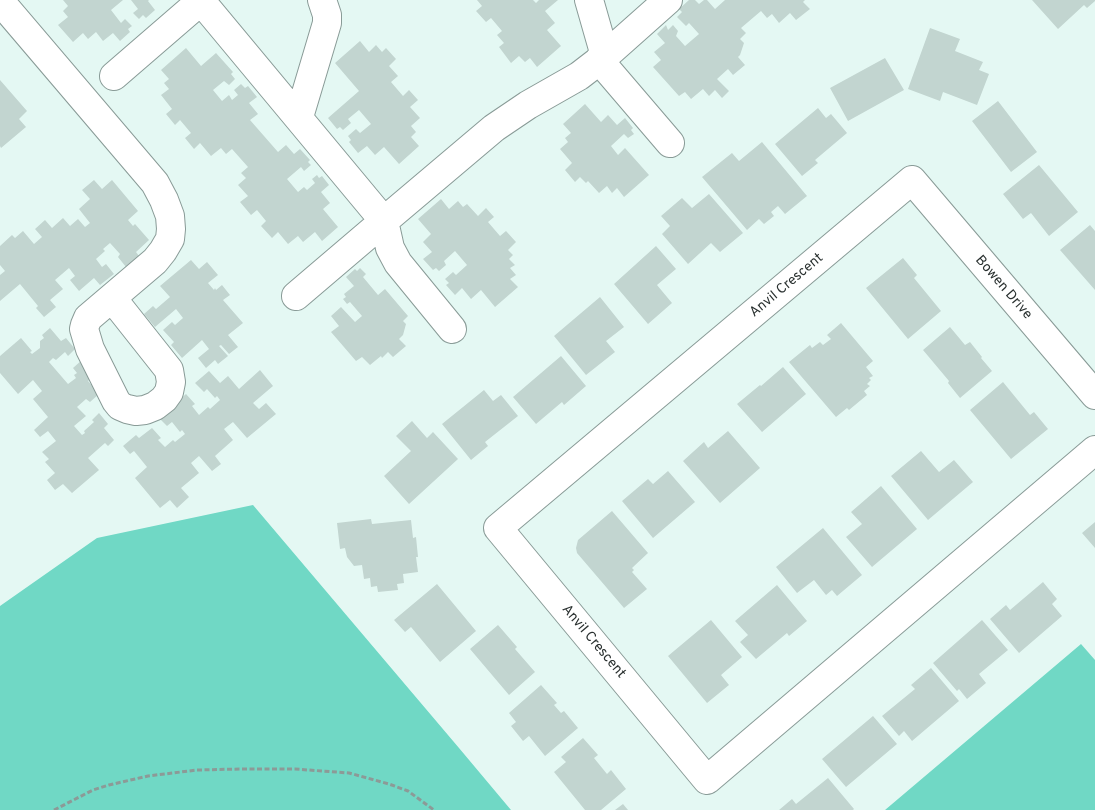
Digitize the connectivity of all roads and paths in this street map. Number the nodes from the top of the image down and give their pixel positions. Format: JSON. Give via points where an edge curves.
{"nodes":[{"id":1,"x":202,"y":0,"type":"edge"},
{"id":2,"x":322,"y":0,"type":"edge"},
{"id":3,"x":589,"y":0,"type":"edge"},
{"id":4,"x":668,"y":0,"type":"edge"},
{"id":5,"x":0,"y":1,"type":"edge"},
{"id":6,"x":602,"y":58,"type":"junction"},
{"id":7,"x":114,"y":76,"type":"dead end"},
{"id":8,"x":299,"y":117,"type":"junction"},
{"id":9,"x":670,"y":143,"type":"dead end"},
{"id":10,"x":912,"y":180,"type":"joint"},
{"id":11,"x":384,"y":221,"type":"junction"},
{"id":12,"x":296,"y":296,"type":"dead end"},
{"id":13,"x":112,"y":298,"type":"dead end"},
{"id":14,"x":452,"y":329,"type":"dead end"},
{"id":15,"x":1095,"y":395,"type":"edge"},
{"id":16,"x":1095,"y":450,"type":"edge"},
{"id":17,"x":54,"y":810,"type":"edge"},
{"id":18,"x":434,"y":810,"type":"edge"}],
"edges":[{"from":1,"to":7,"type":"street"},
{"from":1,"to":8,"type":"street"},
{"from":2,"to":8,"type":"street","via":[[327,23]]},
{"from":3,"to":6,"type":"street"},
{"from":4,"to":6,"type":"street"},
{"from":5,"to":13,"type":"street","via":[[155,183],[164,200],[170,216],[170,239],[155,261]]},
{"from":6,"to":9,"type":"street"},
{"from":6,"to":11,"type":"street","via":[[579,76],[494,128]]},
{"from":8,"to":11,"type":"street"},
{"from":10,"to":15,"type":"street","name":"Bowen Drive"},
{"from":10,"to":16,"type":"street","name":"Anvil Crescent","via":[[498,528],[707,780]]},
{"from":11,"to":12,"type":"street"},
{"from":11,"to":14,"type":"street","via":[[390,248],[398,263]]},
{"from":17,"to":18,"type":"path","via":[[93,790],[148,776],[240,769],[349,773],[408,791]]}]}
